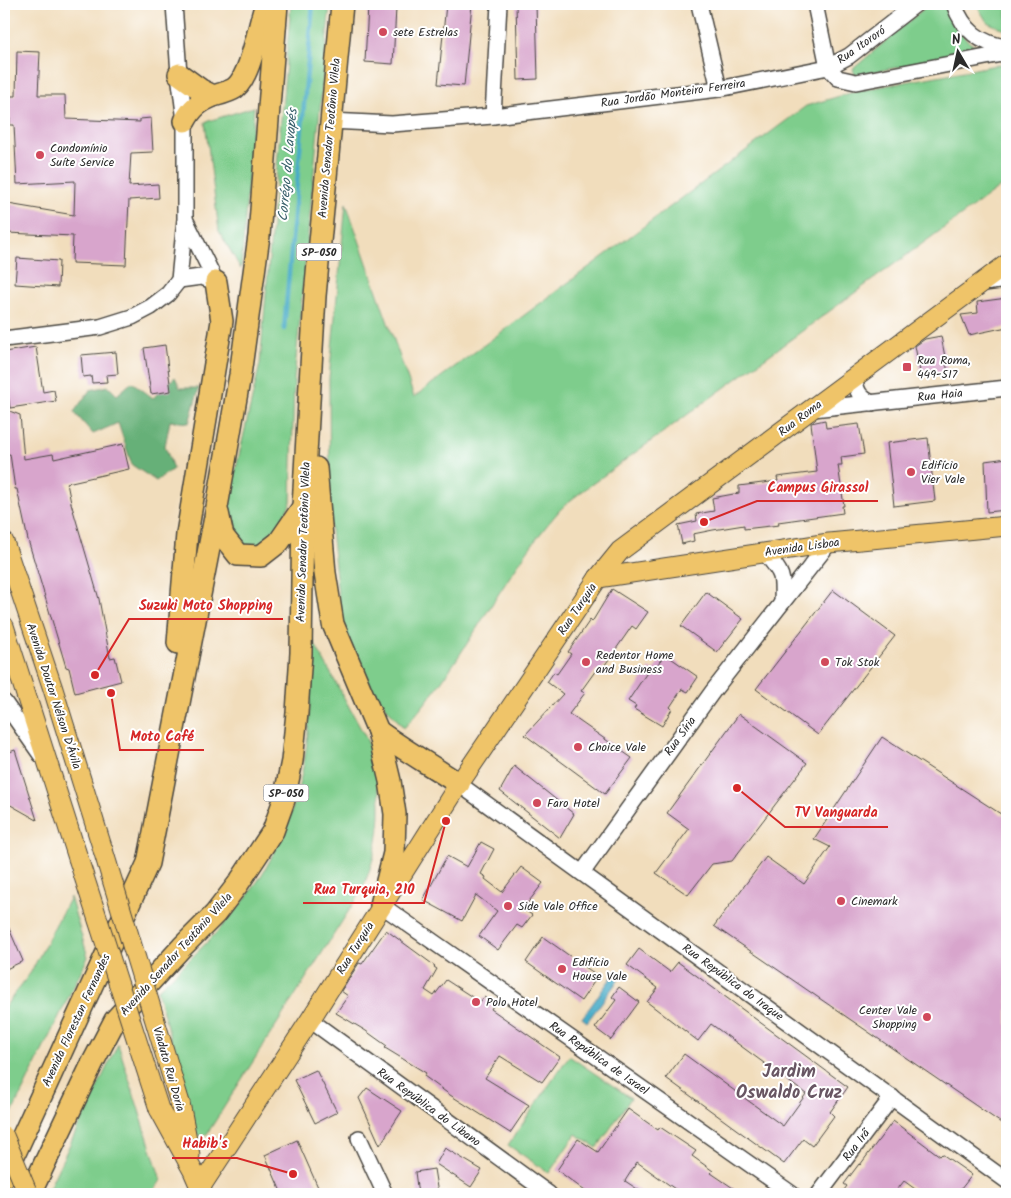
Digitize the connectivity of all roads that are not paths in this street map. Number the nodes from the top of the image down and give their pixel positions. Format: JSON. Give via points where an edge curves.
{"nodes":[{"id":1,"x":174,"y":4,"type":"edge"},
{"id":2,"x":266,"y":4,"type":"edge"},
{"id":3,"x":277,"y":4,"type":"edge"},
{"id":4,"x":342,"y":4,"type":"edge"},
{"id":5,"x":499,"y":4,"type":"edge"},
{"id":6,"x":700,"y":4,"type":"edge"},
{"id":7,"x":815,"y":4,"type":"edge"},
{"id":8,"x":916,"y":4,"type":"edge"},
{"id":9,"x":954,"y":4,"type":"edge"},
{"id":10,"x":1007,"y":47,"type":"edge"},
{"id":11,"x":1007,"y":53,"type":"edge"},
{"id":12,"x":828,"y":67,"type":"junction"},
{"id":13,"x":179,"y":74,"type":"junction"},
{"id":14,"x":719,"y":89,"type":"junction"},
{"id":15,"x":212,"y":96,"type":"junction"},
{"id":16,"x":493,"y":116,"type":"junction"},
{"id":17,"x":185,"y":121,"type":"junction"},
{"id":18,"x":330,"y":121,"type":"junction"},
{"id":19,"x":185,"y":219,"type":"junction"},
{"id":20,"x":1007,"y":264,"type":"edge"},
{"id":21,"x":179,"y":280,"type":"junction"},
{"id":22,"x":1007,"y":280,"type":"edge"},
{"id":23,"x":216,"y":282,"type":"junction"},
{"id":24,"x":984,"y":283,"type":"junction"},
{"id":25,"x":4,"y":339,"type":"edge"},
{"id":26,"x":855,"y":378,"type":"junction"},
{"id":27,"x":311,"y":382,"type":"junction"},
{"id":28,"x":1007,"y":388,"type":"edge"},
{"id":29,"x":872,"y":402,"type":"junction"},
{"id":30,"x":812,"y":409,"type":"junction"},
{"id":31,"x":303,"y":506,"type":"junction"},
{"id":32,"x":217,"y":508,"type":"junction"},
{"id":33,"x":1007,"y":526,"type":"edge"},
{"id":34,"x":4,"y":542,"type":"edge"},
{"id":35,"x":829,"y":543,"type":"junction"},
{"id":36,"x":765,"y":552,"type":"junction"},
{"id":37,"x":598,"y":578,"type":"junction"},
{"id":38,"x":782,"y":602,"type":"junction"},
{"id":39,"x":4,"y":626,"type":"edge"},
{"id":40,"x":4,"y":702,"type":"edge"},
{"id":41,"x":378,"y":731,"type":"junction"},
{"id":42,"x":171,"y":739,"type":"junction"},
{"id":43,"x":46,"y":763,"type":"junction"},
{"id":44,"x":459,"y":784,"type":"junction"},
{"id":45,"x":102,"y":850,"type":"joint"},
{"id":46,"x":582,"y":873,"type":"junction"},
{"id":47,"x":381,"y":905,"type":"junction"},
{"id":48,"x":310,"y":1020,"type":"junction"},
{"id":49,"x":892,"y":1096,"type":"junction"},
{"id":50,"x":4,"y":1136,"type":"edge"},
{"id":51,"x":359,"y":1138,"type":"dead end"},
{"id":52,"x":4,"y":1176,"type":"edge"},
{"id":53,"x":1007,"y":1181,"type":"edge"},
{"id":54,"x":198,"y":1187,"type":"edge"},
{"id":55,"x":29,"y":1194,"type":"edge"},
{"id":56,"x":385,"y":1194,"type":"edge"},
{"id":57,"x":549,"y":1194,"type":"edge"},
{"id":58,"x":792,"y":1194,"type":"edge"},
{"id":59,"x":819,"y":1194,"type":"edge"}],
"edges":[{"from":1,"to":13,"type":"street"},
{"from":2,"to":15,"type":"highway","via":[[242,78],[235,88]]},
{"from":3,"to":32,"type":"highway","via":[[259,236]]},
{"from":4,"to":18,"type":"highway","name":"Avenida Senador Teotônio Vilela","number":"SP-050"},
{"from":5,"to":16,"type":"street"},
{"from":6,"to":14,"type":"street"},
{"from":7,"to":12,"type":"street"},
{"from":8,"to":12,"type":"street","name":"Rua Itororó","via":[[850,56]]},
{"from":9,"to":10,"type":"street","via":[[959,18],[974,36],[993,46]]},
{"from":11,"to":12,"type":"street","via":[[856,82],[838,78]]},
{"from":12,"to":14,"type":"street","name":"Rua Jordão Monteiro Ferreira"},
{"from":13,"to":15,"type":"highway"},
{"from":13,"to":17,"type":"street"},
{"from":14,"to":16,"type":"street","name":"Rua Jordão Monteiro Ferreira"},
{"from":15,"to":17,"type":"highway","via":[[192,108]]},
{"from":16,"to":18,"type":"street","name":"Rua Jordão Monteiro Ferreira","via":[[392,124]]},
{"from":17,"to":19,"type":"street"},
{"from":18,"to":27,"type":"highway","name":"Avenida Senador Teotônio Vilela","number":"SP-050"},
{"from":19,"to":21,"type":"street"},
{"from":19,"to":23,"type":"street"},
{"from":20,"to":24,"type":"main road","name":"Rua Roma"},
{"from":21,"to":23,"type":"street","via":[[201,277]]},
{"from":21,"to":25,"type":"street","via":[[168,294],[132,317],[100,327]]},
{"from":22,"to":24,"type":"street"},
{"from":23,"to":42,"type":"highway","via":[[222,321],[187,534]]},
{"from":24,"to":26,"type":"main road","name":"Rua Roma"},
{"from":26,"to":29,"type":"street","via":[[856,390],[862,398]]},
{"from":26,"to":30,"type":"main road","name":"Rua Roma"},
{"from":27,"to":31,"type":"highway","name":"Avenida Senador Teotônio Vilela","number":"SP-050"},
{"from":27,"to":41,"type":"highway","via":[[320,519],[333,624]]},
{"from":28,"to":29,"type":"street","name":"Rua Haia"},
{"from":29,"to":30,"type":"street","name":"Rua Haia"},
{"from":30,"to":37,"type":"main road","name":"Rua Roma","via":[[620,551]]},
{"from":31,"to":32,"type":"highway","via":[[278,542],[261,556],[238,555],[223,536]]},
{"from":31,"to":55,"type":"highway","name":"Avenida Senador Teotônio Vilela","number":"SP-050","via":[[297,713],[292,762],[273,831],[215,914],[116,1020]]},
{"from":32,"to":42,"type":"highway"},
{"from":33,"to":35,"type":"main road","name":"Avenida Lisboa"},
{"from":34,"to":45,"type":"main road","name":"Avenida Doutor Nélson D'Ávila"},
{"from":35,"to":36,"type":"main road","name":"Avenida Lisboa"},
{"from":35,"to":38,"type":"street","name":"Rua Síria"},
{"from":36,"to":37,"type":"main road","name":"Avenida Lisboa"},
{"from":36,"to":38,"type":"street","via":[[779,569]]},
{"from":37,"to":44,"type":"main road","name":"Rua Turquia"},
{"from":38,"to":46,"type":"street","name":"Rua Síria","via":[[676,741]]},
{"from":39,"to":43,"type":"main road"},
{"from":40,"to":43,"type":"street"},
{"from":41,"to":44,"type":"highway"},
{"from":41,"to":47,"type":"highway","via":[[395,814],[394,853]]},
{"from":42,"to":52,"type":"highway","name":"Avenida Florestan Fernandes","via":[[148,863]]},
{"from":43,"to":54,"type":"main road","name":"Viaduto Rui Doria","bridge":true,"via":[[159,1109]]},
{"from":44,"to":46,"type":"street","name":"Rua República do Iraque"},
{"from":44,"to":47,"type":"main road","name":"Rua Turquia"},
{"from":45,"to":54,"type":"main road","name":"Viaduto Rui Doria","bridge":true,"via":[[180,1103]]},
{"from":46,"to":49,"type":"street","name":"Rua República do Iraque"},
{"from":47,"to":48,"type":"main road","name":"Rua Turquia"},
{"from":47,"to":58,"type":"street","name":"Rua República de Israel"},
{"from":48,"to":54,"type":"main road","name":"Rua Turquia"},
{"from":48,"to":57,"type":"street","name":"Rua República do Libano"},
{"from":49,"to":53,"type":"street","name":"Rua República do Iraque"},
{"from":49,"to":59,"type":"street","name":"Rua Irã"},
{"from":50,"to":55,"type":"main road","bridge":true},
{"from":51,"to":56,"type":"street"}]}
